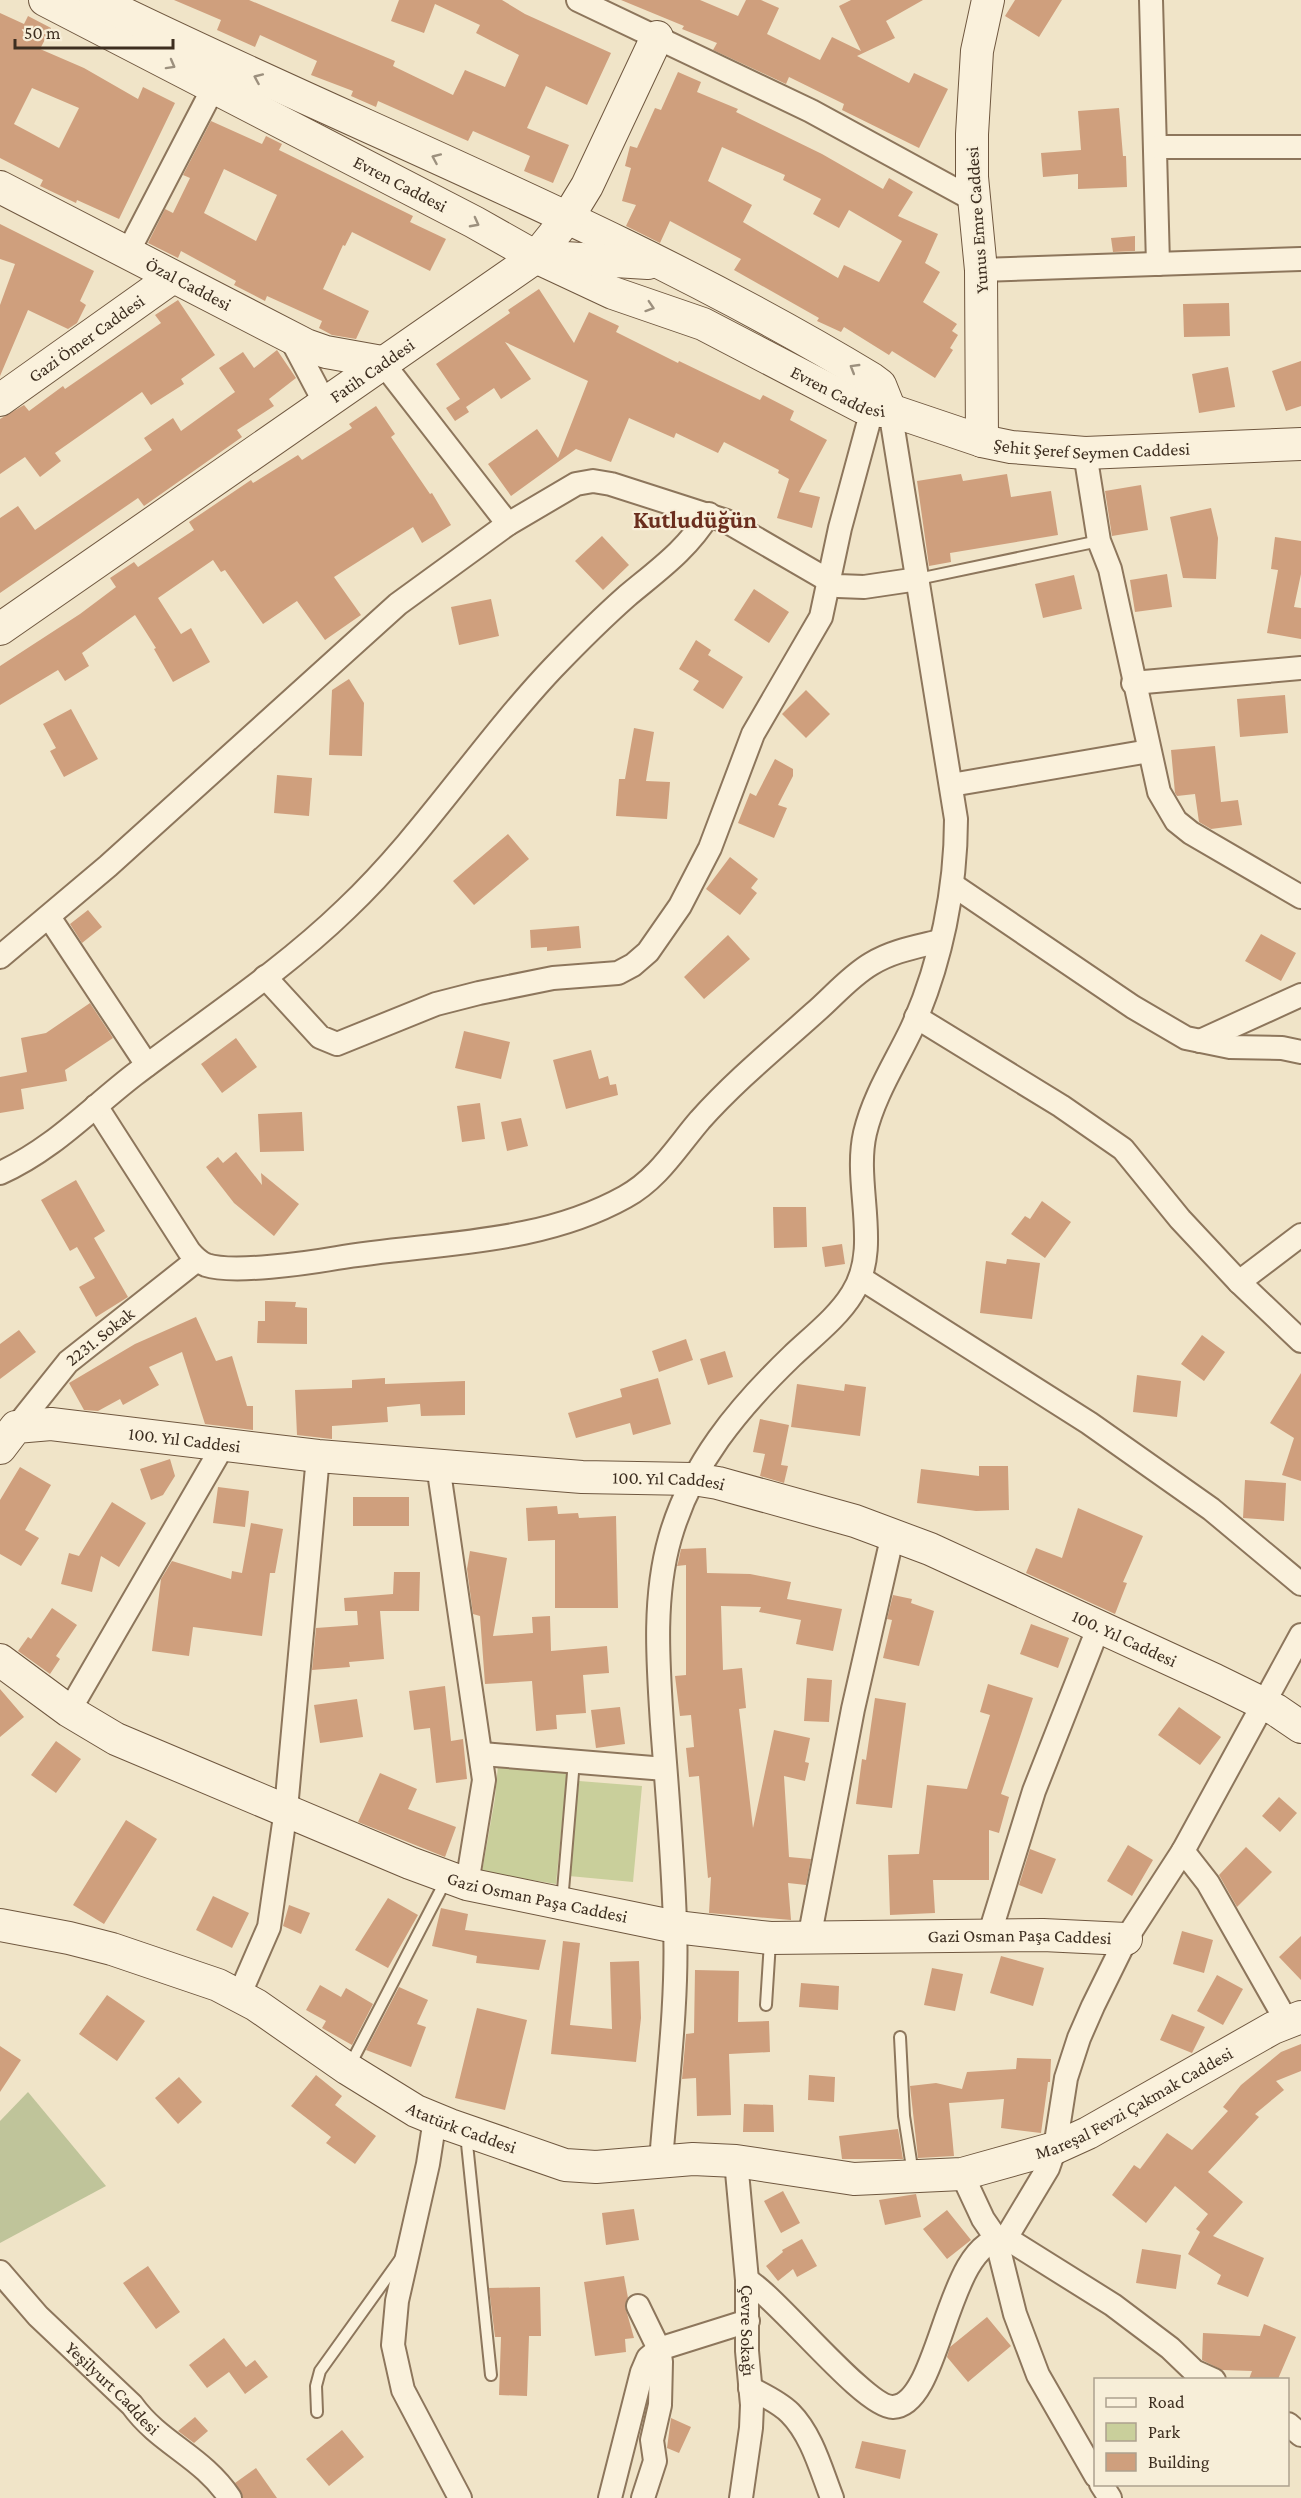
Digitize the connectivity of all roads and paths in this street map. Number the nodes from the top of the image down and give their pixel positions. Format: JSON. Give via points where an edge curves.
{"nodes":[{"id":1,"x":45,"y":0,"type":"edge"},
{"id":2,"x":96,"y":0,"type":"edge"},
{"id":3,"x":578,"y":0,"type":"edge"},
{"id":4,"x":988,"y":0,"type":"edge"},
{"id":5,"x":1151,"y":0,"type":"edge"},
{"id":6,"x":657,"y":37,"type":"junction"},
{"id":7,"x":220,"y":76,"type":"junction"},
{"id":8,"x":1156,"y":147,"type":"junction"},
{"id":9,"x":1301,"y":147,"type":"edge"},
{"id":10,"x":0,"y":187,"type":"edge"},
{"id":11,"x":974,"y":200,"type":"junction"},
{"id":12,"x":568,"y":217,"type":"junction"},
{"id":13,"x":128,"y":252,"type":"junction"},
{"id":14,"x":536,"y":257,"type":"junction"},
{"id":15,"x":1301,"y":259,"type":"edge"},
{"id":16,"x":664,"y":264,"type":"junction"},
{"id":17,"x":1158,"y":264,"type":"junction"},
{"id":18,"x":981,"y":270,"type":"junction"},
{"id":19,"x":173,"y":277,"type":"junction"},
{"id":20,"x":290,"y":337,"type":"junction"},
{"id":21,"x":382,"y":362,"type":"junction"},
{"id":22,"x":6,"y":389,"type":"edge"},
{"id":23,"x":326,"y":405,"type":"junction"},
{"id":24,"x":881,"y":410,"type":"junction"},
{"id":25,"x":982,"y":441,"type":"junction"},
{"id":26,"x":1301,"y":444,"type":"edge"},
{"id":27,"x":1086,"y":453,"type":"junction"},
{"id":28,"x":710,"y":514,"type":"junction"},
{"id":29,"x":508,"y":524,"type":"junction"},
{"id":30,"x":1099,"y":541,"type":"junction"},
{"id":31,"x":918,"y":579,"type":"junction"},
{"id":32,"x":830,"y":582,"type":"junction"},
{"id":33,"x":0,"y":629,"type":"edge"},
{"id":34,"x":1301,"y":668,"type":"edge"},
{"id":35,"x":1133,"y":683,"type":"junction"},
{"id":36,"x":1149,"y":751,"type":"junction"},
{"id":37,"x":951,"y":785,"type":"junction"},
{"id":38,"x":953,"y":885,"type":"junction"},
{"id":39,"x":1301,"y":897,"type":"edge"},
{"id":40,"x":49,"y":917,"type":"junction"},
{"id":41,"x":940,"y":941,"type":"junction"},
{"id":42,"x":0,"y":957,"type":"edge"},
{"id":43,"x":265,"y":977,"type":"junction"},
{"id":44,"x":1301,"y":995,"type":"edge"},
{"id":45,"x":916,"y":1017,"type":"junction"},
{"id":46,"x":1200,"y":1041,"type":"junction"},
{"id":47,"x":1301,"y":1052,"type":"edge"},
{"id":48,"x":147,"y":1065,"type":"junction"},
{"id":49,"x":96,"y":1106,"type":"junction"},
{"id":50,"x":0,"y":1173,"type":"edge"},
{"id":51,"x":1301,"y":1235,"type":"edge"},
{"id":52,"x":197,"y":1260,"type":"junction"},
{"id":53,"x":862,"y":1279,"type":"junction"},
{"id":54,"x":1239,"y":1282,"type":"junction"},
{"id":55,"x":1301,"y":1341,"type":"edge"},
{"id":56,"x":8,"y":1438,"type":"edge"},
{"id":57,"x":224,"y":1444,"type":"junction"},
{"id":58,"x":318,"y":1456,"type":"junction"},
{"id":59,"x":438,"y":1465,"type":"junction"},
{"id":60,"x":693,"y":1479,"type":"junction"},
{"id":61,"x":893,"y":1534,"type":"junction"},
{"id":62,"x":1301,"y":1584,"type":"edge"},
{"id":63,"x":1099,"y":1626,"type":"junction"},
{"id":64,"x":1301,"y":1635,"type":"edge"},
{"id":65,"x":0,"y":1660,"type":"edge"},
{"id":66,"x":1263,"y":1704,"type":"junction"},
{"id":67,"x":69,"y":1711,"type":"junction"},
{"id":68,"x":1301,"y":1727,"type":"edge"},
{"id":69,"x":482,"y":1754,"type":"junction"},
{"id":70,"x":574,"y":1761,"type":"junction"},
{"id":71,"x":665,"y":1769,"type":"junction"},
{"id":72,"x":286,"y":1809,"type":"junction"},
{"id":73,"x":1183,"y":1851,"type":"junction"},
{"id":74,"x":457,"y":1881,"type":"junction"},
{"id":75,"x":562,"y":1904,"type":"junction"},
{"id":76,"x":0,"y":1925,"type":"edge"},
{"id":77,"x":676,"y":1928,"type":"junction"},
{"id":78,"x":989,"y":1936,"type":"junction"},
{"id":79,"x":771,"y":1938,"type":"junction"},
{"id":80,"x":809,"y":1939,"type":"junction"},
{"id":81,"x":1126,"y":1939,"type":"junction"},
{"id":82,"x":239,"y":1996,"type":"junction"},
{"id":83,"x":766,"y":2005,"type":"dead end"},
{"id":84,"x":1294,"y":2020,"type":"edge"},
{"id":85,"x":900,"y":2037,"type":"dead end"},
{"id":86,"x":348,"y":2069,"type":"junction"},
{"id":87,"x":435,"y":2119,"type":"junction"},
{"id":88,"x":466,"y":2130,"type":"junction"},
{"id":89,"x":1055,"y":2148,"type":"junction"},
{"id":90,"x":661,"y":2161,"type":"junction"},
{"id":91,"x":736,"y":2161,"type":"junction"},
{"id":92,"x":962,"y":2174,"type":"junction"},
{"id":93,"x":914,"y":2178,"type":"junction"},
{"id":94,"x":1001,"y":2238,"type":"junction"},
{"id":95,"x":409,"y":2249,"type":"junction"},
{"id":96,"x":0,"y":2272,"type":"edge"},
{"id":97,"x":747,"y":2280,"type":"junction"},
{"id":98,"x":638,"y":2306,"type":"dead end"},
{"id":99,"x":748,"y":2321,"type":"junction"},
{"id":100,"x":659,"y":2349,"type":"junction"},
{"id":101,"x":491,"y":2375,"type":"dead end"},
{"id":102,"x":1212,"y":2378,"type":"edge"},
{"id":103,"x":750,"y":2388,"type":"junction"},
{"id":104,"x":317,"y":2412,"type":"dead end"},
{"id":105,"x":1289,"y":2426,"type":"edge"},
{"id":106,"x":1301,"y":2435,"type":"edge"},
{"id":107,"x":1094,"y":2474,"type":"edge"},
{"id":108,"x":230,"y":2498,"type":"edge"},
{"id":109,"x":460,"y":2498,"type":"edge"},
{"id":110,"x":610,"y":2498,"type":"edge"},
{"id":111,"x":642,"y":2498,"type":"edge"},
{"id":112,"x":741,"y":2498,"type":"edge"},
{"id":113,"x":832,"y":2498,"type":"edge"}],
"edges":[{"from":1,"to":7,"type":"street","name":"Evren Caddesi","one_way":true,"via":[[140,47]]},
{"from":2,"to":7,"type":"street","name":"Evren Caddesi"},
{"from":3,"to":6,"type":"street"},
{"from":4,"to":11,"type":"street","name":"Yunus Emre Caddesi","via":[[973,91]]},
{"from":5,"to":8,"type":"street"},
{"from":6,"to":11,"type":"street","via":[[811,111]]},
{"from":6,"to":12,"type":"street","name":"Fatih Caddesi","via":[[587,186]]},
{"from":12,"to":7,"type":"street","name":"Evren Caddesi","one_way":true},
{"from":7,"to":13,"type":"street"},
{"from":7,"to":14,"type":"street","name":"Evren Caddesi","one_way":true,"via":[[400,183]]},
{"from":8,"to":9,"type":"street"},
{"from":8,"to":17,"type":"street"},
{"from":10,"to":13,"type":"street","name":"Özal Caddesi"},
{"from":11,"to":18,"type":"street","name":"Yunus Emre Caddesi"},
{"from":12,"to":14,"type":"street","name":"Fatih Caddesi"},
{"from":12,"to":16,"type":"street","name":"Evren Caddesi"},
{"from":13,"to":19,"type":"street","name":"Özal Caddesi"},
{"from":14,"to":16,"type":"street"},
{"from":14,"to":21,"type":"street","name":"Fatih Caddesi"},
{"from":14,"to":24,"type":"street","name":"Evren Caddesi","one_way":true,"via":[[630,300],[703,324]]},
{"from":15,"to":17,"type":"street"},
{"from":24,"to":16,"type":"street","name":"Evren Caddesi","one_way":true,"via":[[880,385],[872,379]]},
{"from":17,"to":18,"type":"street"},
{"from":18,"to":25,"type":"street","name":"Yunus Emre Caddesi"},
{"from":19,"to":20,"type":"street","name":"Özal Caddesi"},
{"from":19,"to":22,"type":"street","name":"Gazi Ömer Caddesi"},
{"from":20,"to":21,"type":"street","name":"Özal Caddesi","via":[[327,352]]},
{"from":20,"to":23,"type":"street"},
{"from":21,"to":23,"type":"street","name":"Fatih Caddesi"},
{"from":21,"to":29,"type":"street"},
{"from":23,"to":33,"type":"street","name":"Fatih Caddesi"},
{"from":24,"to":25,"type":"street","name":"Şehit Şeref Seymen Caddesi"},
{"from":24,"to":31,"type":"street"},
{"from":24,"to":32,"type":"street","via":[[840,528]]},
{"from":25,"to":27,"type":"street","name":"Şehit Şeref Seymen Caddesi"},
{"from":26,"to":27,"type":"street","name":"Şehit Şeref Seymen Caddesi"},
{"from":27,"to":30,"type":"street"},
{"from":28,"to":29,"type":"street","via":[[593,481],[576,484]]},
{"from":28,"to":32,"type":"street"},
{"from":28,"to":43,"type":"street","via":[[683,550],[601,619],[541,681],[489,739],[393,861],[346,910]]},
{"from":29,"to":40,"type":"street","via":[[398,604]]},
{"from":30,"to":31,"type":"lane"},
{"from":30,"to":35,"type":"street","via":[[1110,569]]},
{"from":31,"to":32,"type":"street","via":[[864,587]]},
{"from":31,"to":37,"type":"street"},
{"from":32,"to":43,"type":"street","via":[[826,603],[812,634],[753,734],[710,848],[661,935],[633,965],[618,973],[553,978],[479,993],[436,1005],[337,1044],[320,1037]]},
{"from":34,"to":35,"type":"street"},
{"from":35,"to":36,"type":"street"},
{"from":36,"to":37,"type":"street"},
{"from":36,"to":39,"type":"street","via":[[1159,792],[1176,821]]},
{"from":37,"to":38,"type":"street","via":[[956,819]]},
{"from":38,"to":41,"type":"street"},
{"from":38,"to":46,"type":"street","via":[[1168,1030]]},
{"from":40,"to":42,"type":"street"},
{"from":40,"to":48,"type":"street"},
{"from":41,"to":45,"type":"street"},
{"from":41,"to":52,"type":"street","via":[[899,951],[858,973],[766,1053],[701,1119],[648,1181],[597,1210],[529,1232],[485,1241],[399,1248],[316,1262],[228,1268]]},
{"from":43,"to":48,"type":"street"},
{"from":44,"to":46,"type":"street"},
{"from":45,"to":53,"type":"street","via":[[866,1132],[861,1171],[865,1239]]},
{"from":45,"to":54,"type":"street","via":[[1062,1106],[1123,1149],[1180,1219]]},
{"from":46,"to":47,"type":"street"},
{"from":48,"to":49,"type":"street"},
{"from":49,"to":50,"type":"street","via":[[60,1137]]},
{"from":49,"to":52,"type":"street"},
{"from":51,"to":54,"type":"street"},
{"from":52,"to":56,"type":"street","name":"2231. Sokak","via":[[68,1362]]},
{"from":53,"to":60,"type":"street","via":[[850,1299],[737,1414]]},
{"from":53,"to":62,"type":"street","via":[[1089,1423],[1211,1509]]},
{"from":54,"to":55,"type":"street"},
{"from":56,"to":57,"type":"street","name":"100. Yıl Caddesi","via":[[51,1424]]},
{"from":57,"to":58,"type":"street","name":"100. Yıl Caddesi"},
{"from":57,"to":67,"type":"street"},
{"from":58,"to":59,"type":"street","name":"100. Yıl Caddesi"},
{"from":58,"to":72,"type":"street"},
{"from":59,"to":60,"type":"street","name":"100. Yıl Caddesi","via":[[582,1477]]},
{"from":59,"to":69,"type":"street"},
{"from":60,"to":61,"type":"street","name":"100. Yıl Caddesi","via":[[808,1507]]},
{"from":60,"to":71,"type":"street","via":[[674,1524],[663,1572],[657,1653]]},
{"from":61,"to":63,"type":"street","name":"100. Yıl Caddesi"},
{"from":61,"to":80,"type":"street","via":[[850,1720]]},
{"from":63,"to":66,"type":"street","name":"100. Yıl Caddesi"},
{"from":63,"to":78,"type":"street","via":[[1034,1791]]},
{"from":64,"to":66,"type":"street"},
{"from":65,"to":67,"type":"street","name":"Gazi Osman Paşa Caddesi"},
{"from":66,"to":68,"type":"street","name":"100. Yıl Caddesi"},
{"from":66,"to":73,"type":"street"},
{"from":67,"to":72,"type":"street","name":"Gazi Osman Paşa Caddesi","via":[[152,1755]]},
{"from":69,"to":70,"type":"street"},
{"from":69,"to":74,"type":"street","via":[[484,1793]]},
{"from":70,"to":71,"type":"street"},
{"from":70,"to":75,"type":"lane"},
{"from":71,"to":77,"type":"street"},
{"from":72,"to":74,"type":"street","name":"Gazi Osman Paşa Caddesi"},
{"from":72,"to":82,"type":"street","via":[[269,1927]]},
{"from":73,"to":81,"type":"street"},
{"from":73,"to":84,"type":"street","via":[[1208,1883]]},
{"from":74,"to":75,"type":"street","name":"Gazi Osman Paşa Caddesi"},
{"from":74,"to":86,"type":"lane"},
{"from":75,"to":77,"type":"street","name":"Gazi Osman Paşa Caddesi"},
{"from":76,"to":82,"type":"street","name":"Atatürk Caddesi","via":[[112,1949],[218,1985]]},
{"from":77,"to":79,"type":"street","name":"Gazi Osman Paşa Caddesi"},
{"from":77,"to":90,"type":"street"},
{"from":78,"to":80,"type":"street","name":"Gazi Osman Paşa Caddesi"},
{"from":78,"to":81,"type":"street","name":"Gazi Osman Paşa Caddesi"},
{"from":79,"to":80,"type":"street","name":"Gazi Osman Paşa Caddesi"},
{"from":79,"to":83,"type":"lane"},
{"from":81,"to":89,"type":"street","via":[[1079,2038],[1066,2078]]},
{"from":82,"to":86,"type":"street","name":"Atatürk Caddesi"},
{"from":84,"to":89,"type":"street","name":"Mareşal Fevzi Çakmak Caddesi"},
{"from":85,"to":93,"type":"lane","via":[[904,2116]]},
{"from":86,"to":87,"type":"street","name":"Atatürk Caddesi"},
{"from":87,"to":88,"type":"street","name":"Atatürk Caddesi"},
{"from":87,"to":95,"type":"street"},
{"from":88,"to":90,"type":"street","name":"Atatürk Caddesi","via":[[565,2165],[596,2167]]},
{"from":88,"to":101,"type":"lane"},
{"from":89,"to":92,"type":"street","name":"Mareşal Fevzi Çakmak Caddesi"},
{"from":89,"to":94,"type":"street","via":[[1048,2168]]},
{"from":90,"to":91,"type":"street","name":"Atatürk Caddesi"},
{"from":91,"to":93,"type":"street","name":"Atatürk Caddesi","via":[[854,2179]]},
{"from":91,"to":97,"type":"street","name":"Çevre Sokağı"},
{"from":92,"to":93,"type":"street","name":"Atatürk Caddesi"},
{"from":92,"to":94,"type":"street","via":[[983,2219]]},
{"from":94,"to":97,"type":"street","via":[[987,2245],[965,2274],[917,2391],[897,2406],[882,2405],[872,2397],[761,2288]]},
{"from":94,"to":102,"type":"street","via":[[1113,2305],[1194,2371]]},
{"from":94,"to":107,"type":"street","via":[[1015,2314],[1038,2375]]},
{"from":95,"to":104,"type":"lane","via":[[320,2371]]},
{"from":95,"to":109,"type":"street","via":[[393,2330],[398,2374],[416,2417]]},
{"from":96,"to":108,"type":"street","name":"Yeşilyurt Caddesi","via":[[38,2316],[132,2405],[144,2422],[210,2472]]},
{"from":97,"to":99,"type":"street","name":"Çevre Sokağı"},
{"from":98,"to":100,"type":"street"},
{"from":99,"to":100,"type":"street"},
{"from":99,"to":103,"type":"street","name":"Çevre Sokağı"},
{"from":100,"to":110,"type":"street","via":[[648,2358],[642,2372]]},
{"from":100,"to":111,"type":"street","via":[[660,2404],[652,2439],[655,2461]]},
{"from":103,"to":112,"type":"street","name":"Çevre Sokağı","via":[[751,2428]]},
{"from":103,"to":113,"type":"street","via":[[779,2405],[799,2425]]},
{"from":105,"to":106,"type":"street"}]}
